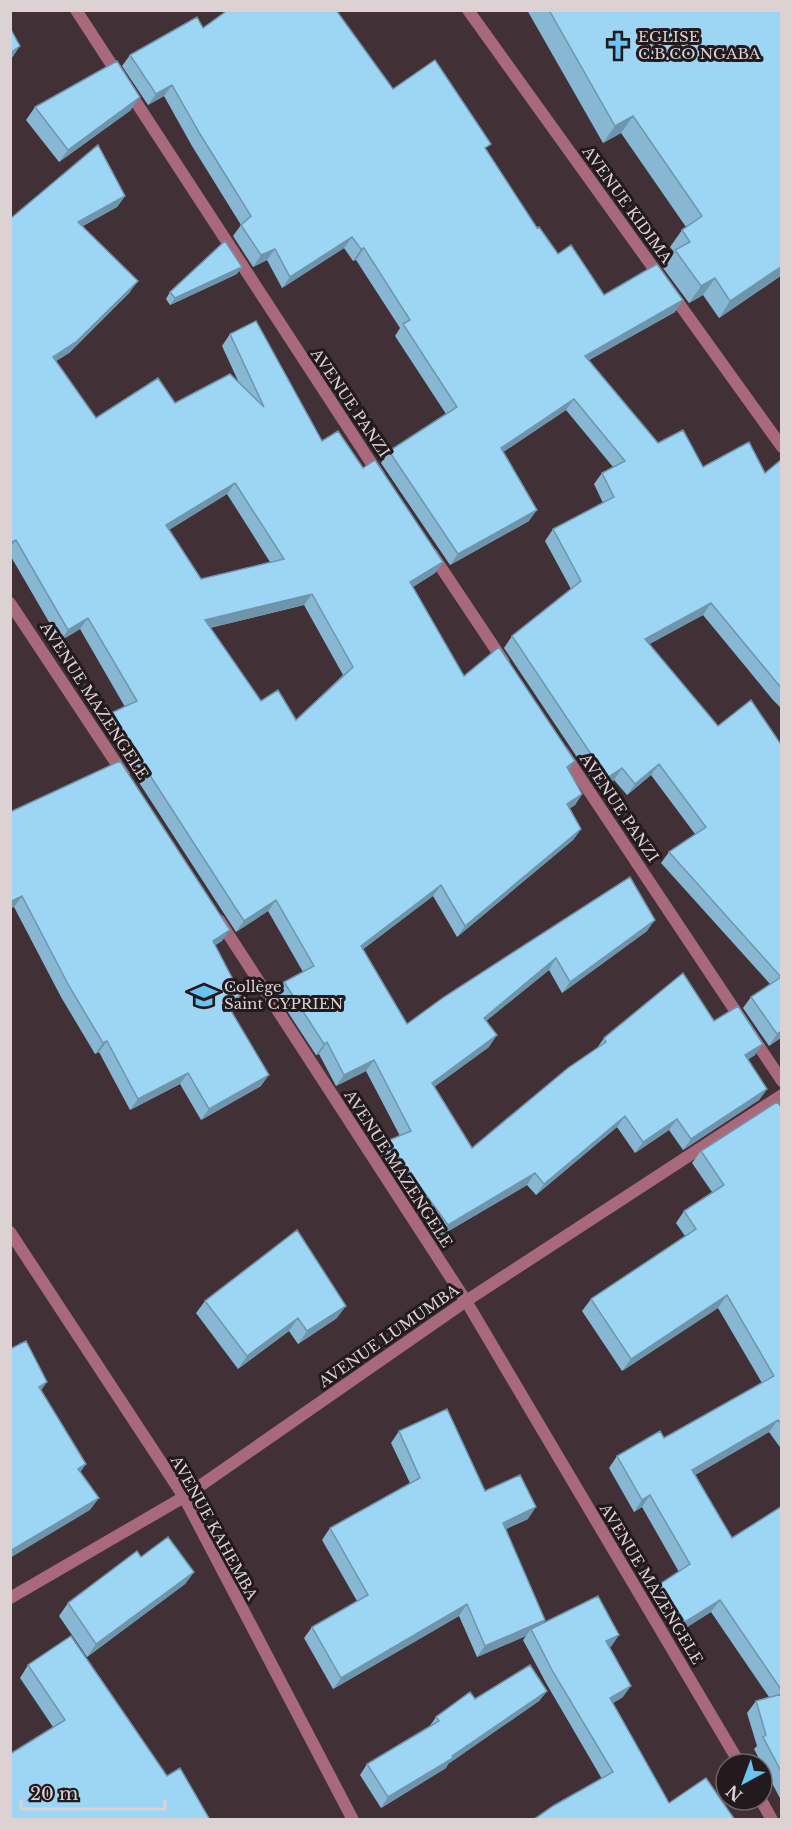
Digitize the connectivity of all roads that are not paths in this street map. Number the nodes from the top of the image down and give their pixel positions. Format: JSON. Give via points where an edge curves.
{"nodes":[{"id":1,"x":76,"y":10,"type":"edge"},
{"id":2,"x":468,"y":10,"type":"edge"},
{"id":3,"x":782,"y":447,"type":"edge"},
{"id":4,"x":384,"y":482,"type":"edge"},
{"id":5,"x":424,"y":542,"type":"edge"},
{"id":6,"x":10,"y":603,"type":"edge"},
{"id":7,"x":510,"y":672,"type":"edge"},
{"id":8,"x":556,"y":741,"type":"edge"},
{"id":9,"x":134,"y":789,"type":"edge"},
{"id":10,"x":210,"y":908,"type":"edge"},
{"id":11,"x":782,"y":1081,"type":"edge"},
{"id":12,"x":782,"y":1095,"type":"edge"},
{"id":13,"x":10,"y":1232,"type":"edge"},
{"id":14,"x":466,"y":1300,"type":"junction"},
{"id":15,"x":184,"y":1497,"type":"junction"},
{"id":16,"x":10,"y":1598,"type":"edge"},
{"id":17,"x":733,"y":1752,"type":"edge"},
{"id":18,"x":353,"y":1820,"type":"edge"}],
"edges":[{"from":1,"to":4,"type":"street","name":"AVENUE PANZI"},
{"from":2,"to":3,"type":"street","name":"AVENUE KIDIMA"},
{"from":5,"to":7,"type":"street"},
{"from":6,"to":9,"type":"street","name":"AVENUE MAZENGELE"},
{"from":8,"to":11,"type":"street","name":"AVENUE PANZI"},
{"from":10,"to":14,"type":"street","name":"AVENUE MAZENGELE"},
{"from":12,"to":14,"type":"street","name":"AVENUE LUMUMBA"},
{"from":13,"to":15,"type":"street","name":"AVENUE KAHEMBA"},
{"from":14,"to":15,"type":"street","name":"AVENUE LUMUMBA"},
{"from":14,"to":17,"type":"street","name":"AVENUE MAZENGELE"},
{"from":15,"to":16,"type":"street","name":"AVENUE LUMUMBA"},
{"from":15,"to":18,"type":"street","name":"AVENUE KAHEMBA"}]}
